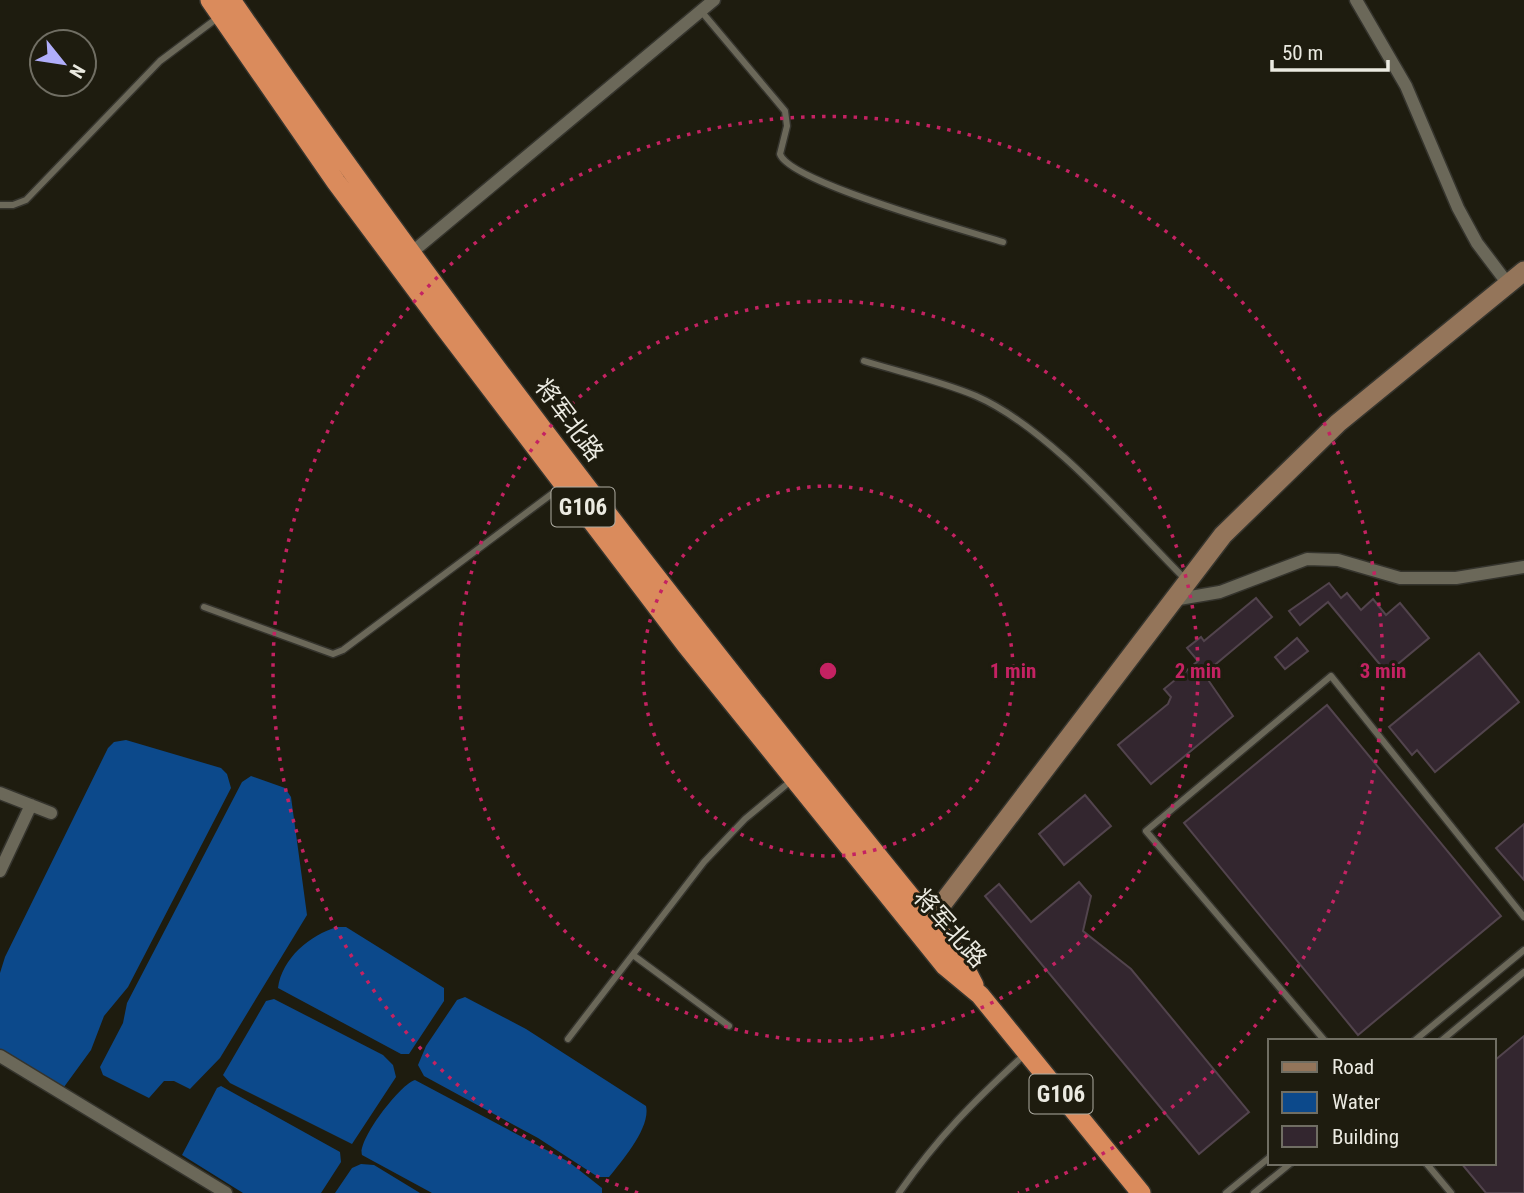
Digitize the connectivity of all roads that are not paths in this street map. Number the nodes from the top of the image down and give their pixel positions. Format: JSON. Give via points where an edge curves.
{"nodes":[{"id":1,"x":714,"y":0,"type":"edge"},
{"id":2,"x":1356,"y":0,"type":"edge"},
{"id":3,"x":221,"y":5,"type":"edge"},
{"id":4,"x":701,"y":10,"type":"junction"},
{"id":5,"x":0,"y":205,"type":"edge"},
{"id":6,"x":1003,"y":242,"type":"dead end"},
{"id":7,"x":411,"y":253,"type":"junction"},
{"id":8,"x":1524,"y":271,"type":"edge"},
{"id":9,"x":1508,"y":285,"type":"junction"},
{"id":10,"x":863,"y":360,"type":"dead end"},
{"id":11,"x":565,"y":484,"type":"junction"},
{"id":12,"x":1524,"y":567,"type":"edge"},
{"id":13,"x":1187,"y":580,"type":"junction"},
{"id":14,"x":1173,"y":600,"type":"junction"},
{"id":15,"x":204,"y":607,"type":"dead end"},
{"id":16,"x":794,"y":779,"type":"junction"},
{"id":17,"x":0,"y":793,"type":"edge"},
{"id":18,"x":31,"y":805,"type":"junction"},
{"id":19,"x":51,"y":813,"type":"dead end"},
{"id":20,"x":0,"y":872,"type":"edge"},
{"id":21,"x":1524,"y":917,"type":"edge"},
{"id":22,"x":930,"y":920,"type":"junction"},
{"id":23,"x":1524,"y":950,"type":"edge"},
{"id":24,"x":633,"y":955,"type":"junction"},
{"id":25,"x":1524,"y":972,"type":"edge"},
{"id":26,"x":980,"y":995,"type":"junction"},
{"id":27,"x":729,"y":1027,"type":"dead end"},
{"id":28,"x":1323,"y":1039,"type":"edge"},
{"id":29,"x":1416,"y":1039,"type":"edge"},
{"id":30,"x":1443,"y":1039,"type":"edge"},
{"id":31,"x":568,"y":1040,"type":"dead end"},
{"id":32,"x":1027,"y":1053,"type":"junction"},
{"id":33,"x":0,"y":1056,"type":"edge"},
{"id":34,"x":1268,"y":1159,"type":"edge"},
{"id":35,"x":1288,"y":1165,"type":"edge"},
{"id":36,"x":1428,"y":1165,"type":"edge"},
{"id":37,"x":226,"y":1193,"type":"edge"},
{"id":38,"x":899,"y":1193,"type":"edge"},
{"id":39,"x":1141,"y":1193,"type":"edge"},
{"id":40,"x":1226,"y":1193,"type":"edge"},
{"id":41,"x":1254,"y":1193,"type":"edge"},
{"id":42,"x":1451,"y":1193,"type":"edge"}],
"edges":[{"from":1,"to":4,"type":"street"},
{"from":2,"to":9,"type":"street","via":[[1406,86],[1458,208]]},
{"from":3,"to":5,"type":"lane","via":[[160,61],[26,200]]},
{"from":3,"to":7,"type":"highway","name":"将军北路","number":"G106"},
{"from":3,"to":11,"type":"highway","name":"将军北路","number":"G106","via":[[336,181]]},
{"from":4,"to":6,"type":"lane","via":[[785,111],[787,126],[779,154],[788,166],[865,199]]},
{"from":4,"to":7,"type":"street"},
{"from":7,"to":22,"type":"highway","name":"将军北路","number":"G106","via":[[700,634]]},
{"from":8,"to":9,"type":"main road"},
{"from":9,"to":13,"type":"main road","via":[[1308,451],[1223,534]]},
{"from":10,"to":13,"type":"lane","via":[[975,396],[1033,432]]},
{"from":11,"to":15,"type":"lane","via":[[333,654]]},
{"from":11,"to":16,"type":"highway","name":"将军北路","number":"G106"},
{"from":12,"to":14,"type":"street","via":[[1457,578],[1400,578],[1338,560],[1307,559],[1220,592]]},
{"from":13,"to":14,"type":"main road"},
{"from":14,"to":22,"type":"main road"},
{"from":16,"to":24,"type":"lane","via":[[718,846]]},
{"from":16,"to":26,"type":"highway","name":"将军北路","number":"G106","via":[[945,967]]},
{"from":17,"to":18,"type":"street"},
{"from":18,"to":19,"type":"street"},
{"from":18,"to":20,"type":"street"},
{"from":21,"to":28,"type":"lane","via":[[1331,676],[1146,831]]},
{"from":22,"to":26,"type":"highway","name":"将军北路","number":"G106","via":[[959,956]]},
{"from":23,"to":29,"type":"lane"},
{"from":24,"to":27,"type":"lane"},
{"from":24,"to":31,"type":"lane"},
{"from":25,"to":30,"type":"lane"},
{"from":26,"to":32,"type":"highway","number":"G106"},
{"from":32,"to":38,"type":"lane","via":[[964,1109]]},
{"from":32,"to":39,"type":"highway","number":"G106"},
{"from":33,"to":37,"type":"street"},
{"from":34,"to":40,"type":"lane"},
{"from":35,"to":41,"type":"lane"},
{"from":36,"to":42,"type":"lane"}]}
